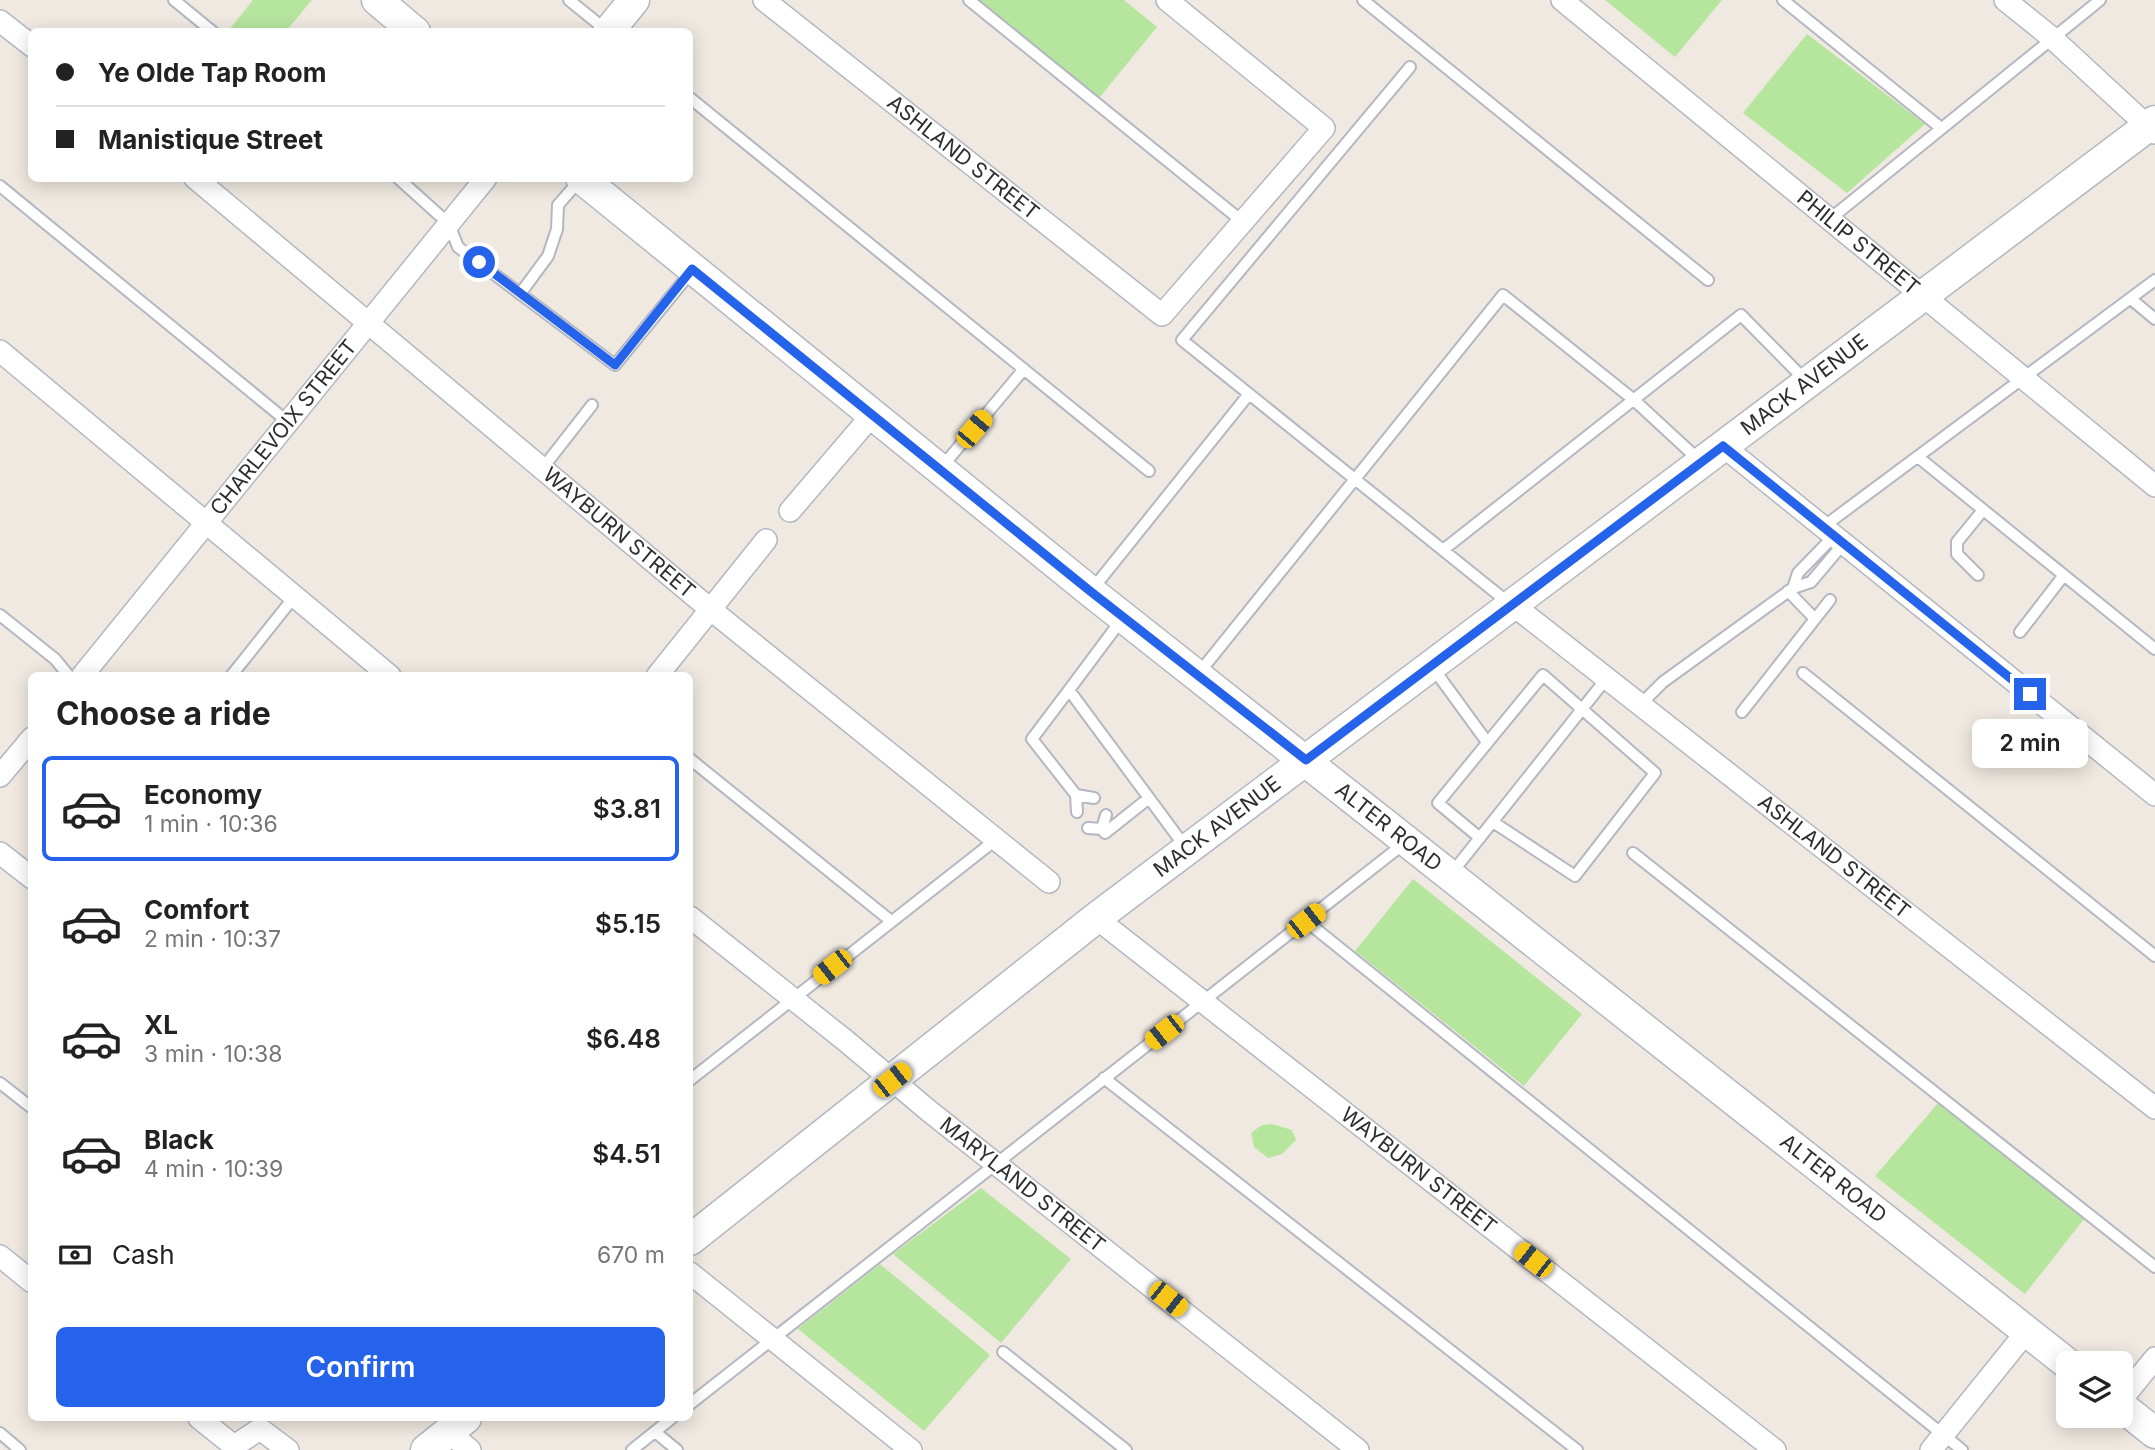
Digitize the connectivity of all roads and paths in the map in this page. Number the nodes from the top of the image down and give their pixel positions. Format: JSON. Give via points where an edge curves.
{"nodes":[{"id":1,"x":174,"y":0,"type":"edge"},
{"id":2,"x":377,"y":0,"type":"edge"},
{"id":3,"x":569,"y":0,"type":"edge"},
{"id":4,"x":634,"y":0,"type":"edge"},
{"id":5,"x":764,"y":0,"type":"edge"},
{"id":6,"x":969,"y":0,"type":"edge"},
{"id":7,"x":1167,"y":0,"type":"edge"},
{"id":8,"x":1363,"y":0,"type":"edge"},
{"id":9,"x":1562,"y":0,"type":"edge"},
{"id":10,"x":1783,"y":0,"type":"edge"},
{"id":11,"x":2005,"y":0,"type":"edge"},
{"id":12,"x":2100,"y":0,"type":"edge"},
{"id":13,"x":0,"y":21,"type":"edge"},
{"id":14,"x":208,"y":28,"type":"edge"},
{"id":15,"x":410,"y":28,"type":"edge"},
{"id":16,"x":604,"y":28,"type":"edge"},
{"id":17,"x":611,"y":28,"type":"edge"},
{"id":18,"x":2051,"y":37,"type":"junction"},
{"id":19,"x":28,"y":43,"type":"edge"},
{"id":20,"x":1410,"y":67,"type":"dead end"},
{"id":21,"x":693,"y":100,"type":"edge"},
{"id":22,"x":2153,"y":126,"type":"edge"},
{"id":23,"x":1941,"y":128,"type":"junction"},
{"id":24,"x":200,"y":182,"type":"edge"},
{"id":25,"x":402,"y":182,"type":"edge"},
{"id":26,"x":483,"y":182,"type":"edge"},
{"id":27,"x":578,"y":182,"type":"edge"},
{"id":28,"x":586,"y":182,"type":"edge"},
{"id":29,"x":0,"y":186,"type":"edge"},
{"id":30,"x":1830,"y":219,"type":"junction"},
{"id":31,"x":1243,"y":222,"type":"junction"},
{"id":32,"x":449,"y":224,"type":"junction"},
{"id":33,"x":692,"y":269,"type":"junction"},
{"id":34,"x":1708,"y":280,"type":"dead end"},
{"id":35,"x":2155,"y":280,"type":"edge"},
{"id":36,"x":520,"y":293,"type":"junction"},
{"id":37,"x":1921,"y":296,"type":"junction"},
{"id":38,"x":2131,"y":299,"type":"junction"},
{"id":39,"x":2155,"y":318,"type":"edge"},
{"id":40,"x":368,"y":324,"type":"junction"},
{"id":41,"x":0,"y":351,"type":"edge"},
{"id":42,"x":1024,"y":369,"type":"junction"},
{"id":43,"x":2025,"y":380,"type":"junction"},
{"id":44,"x":1807,"y":382,"type":"junction"},
{"id":45,"x":1249,"y":394,"type":"junction"},
{"id":46,"x":1634,"y":400,"type":"junction"},
{"id":47,"x":592,"y":405,"type":"dead end"},
{"id":48,"x":872,"y":415,"type":"junction"},
{"id":49,"x":289,"y":422,"type":"junction"},
{"id":50,"x":1712,"y":454,"type":"junction"},
{"id":51,"x":1918,"y":457,"type":"junction"},
{"id":52,"x":542,"y":469,"type":"junction"},
{"id":53,"x":940,"y":470,"type":"junction"},
{"id":54,"x":1149,"y":471,"type":"dead end"},
{"id":55,"x":1355,"y":479,"type":"junction"},
{"id":56,"x":2155,"y":486,"type":"edge"},
{"id":57,"x":1983,"y":510,"type":"junction"},
{"id":58,"x":790,"y":511,"type":"dead end"},
{"id":59,"x":206,"y":523,"type":"junction"},
{"id":60,"x":1833,"y":535,"type":"junction"},
{"id":61,"x":766,"y":540,"type":"dead end"},
{"id":62,"x":1443,"y":550,"type":"junction"},
{"id":63,"x":1978,"y":575,"type":"dead end"},
{"id":64,"x":2064,"y":575,"type":"junction"},
{"id":65,"x":1790,"y":589,"type":"junction"},
{"id":66,"x":1090,"y":591,"type":"junction"},
{"id":67,"x":295,"y":597,"type":"junction"},
{"id":68,"x":1830,"y":600,"type":"dead end"},
{"id":69,"x":1513,"y":606,"type":"junction"},
{"id":70,"x":710,"y":609,"type":"junction"},
{"id":71,"x":0,"y":615,"type":"edge"},
{"id":72,"x":1123,"y":617,"type":"junction"},
{"id":73,"x":1815,"y":619,"type":"junction"},
{"id":74,"x":2020,"y":632,"type":"dead end"},
{"id":75,"x":2155,"y":649,"type":"edge"},
{"id":76,"x":1432,"y":666,"type":"junction"},
{"id":77,"x":66,"y":672,"type":"edge"},
{"id":78,"x":85,"y":672,"type":"edge"},
{"id":79,"x":234,"y":672,"type":"edge"},
{"id":80,"x":385,"y":672,"type":"edge"},
{"id":81,"x":660,"y":672,"type":"edge"},
{"id":82,"x":1803,"y":673,"type":"dead end"},
{"id":83,"x":1197,"y":676,"type":"junction"},
{"id":84,"x":1606,"y":679,"type":"junction"},
{"id":85,"x":1069,"y":690,"type":"junction"},
{"id":86,"x":1582,"y":709,"type":"junction"},
{"id":87,"x":1646,"y":710,"type":"junction"},
{"id":88,"x":1742,"y":712,"type":"dead end"},
{"id":89,"x":28,"y":743,"type":"edge"},
{"id":90,"x":1487,"y":743,"type":"junction"},
{"id":91,"x":1306,"y":760,"type":"junction"},
{"id":92,"x":693,"y":761,"type":"edge"},
{"id":93,"x":0,"y":776,"type":"edge"},
{"id":94,"x":1076,"y":795,"type":"junction"},
{"id":95,"x":2155,"y":795,"type":"edge"},
{"id":96,"x":1149,"y":798,"type":"junction"},
{"id":97,"x":1493,"y":822,"type":"junction"},
{"id":98,"x":1099,"y":824,"type":"dead end"},
{"id":99,"x":998,"y":838,"type":"junction"},
{"id":100,"x":1480,"y":838,"type":"junction"},
{"id":101,"x":1407,"y":842,"type":"junction"},
{"id":102,"x":1188,"y":850,"type":"junction"},
{"id":103,"x":0,"y":853,"type":"edge"},
{"id":104,"x":1633,"y":853,"type":"dead end"},
{"id":105,"x":28,"y":875,"type":"edge"},
{"id":106,"x":1449,"y":876,"type":"junction"},
{"id":107,"x":1049,"y":881,"type":"dead end"},
{"id":108,"x":1096,"y":918,"type":"junction"},
{"id":109,"x":693,"y":919,"type":"edge"},
{"id":110,"x":891,"y":921,"type":"junction"},
{"id":111,"x":1306,"y":921,"type":"junction"},
{"id":112,"x":2155,"y":956,"type":"edge"},
{"id":113,"x":792,"y":998,"type":"junction"},
{"id":114,"x":1204,"y":1001,"type":"junction"},
{"id":115,"x":693,"y":1078,"type":"edge"},
{"id":116,"x":1104,"y":1079,"type":"junction"},
{"id":117,"x":892,"y":1080,"type":"junction"},
{"id":118,"x":0,"y":1083,"type":"edge"},
{"id":119,"x":28,"y":1105,"type":"edge"},
{"id":120,"x":2155,"y":1108,"type":"edge"},
{"id":121,"x":995,"y":1163,"type":"junction"},
{"id":122,"x":693,"y":1238,"type":"edge"},
{"id":123,"x":0,"y":1256,"type":"edge"},
{"id":124,"x":2155,"y":1267,"type":"edge"},
{"id":125,"x":693,"y":1275,"type":"edge"},
{"id":126,"x":28,"y":1279,"type":"edge"},
{"id":127,"x":2027,"y":1331,"type":"junction"},
{"id":128,"x":771,"y":1338,"type":"junction"},
{"id":129,"x":1003,"y":1352,"type":"dead end"},
{"id":130,"x":2056,"y":1354,"type":"edge"},
{"id":131,"x":2155,"y":1359,"type":"edge"},
{"id":132,"x":2133,"y":1386,"type":"edge"},
{"id":133,"x":693,"y":1402,"type":"edge"},
{"id":134,"x":2133,"y":1416,"type":"edge"},
{"id":135,"x":202,"y":1421,"type":"edge"},
{"id":136,"x":669,"y":1421,"type":"edge"},
{"id":137,"x":266,"y":1423,"type":"edge"},
{"id":138,"x":655,"y":1432,"type":"junction"},
{"id":139,"x":0,"y":1433,"type":"edge"},
{"id":140,"x":2155,"y":1433,"type":"edge"},
{"id":141,"x":1937,"y":1443,"type":"edge"},
{"id":142,"x":232,"y":1448,"type":"edge"},
{"id":143,"x":20,"y":1450,"type":"edge"},
{"id":144,"x":288,"y":1450,"type":"edge"},
{"id":145,"x":632,"y":1450,"type":"edge"},
{"id":146,"x":677,"y":1450,"type":"edge"},
{"id":147,"x":911,"y":1450,"type":"edge"},
{"id":148,"x":1126,"y":1450,"type":"edge"},
{"id":149,"x":1358,"y":1450,"type":"edge"},
{"id":150,"x":1577,"y":1450,"type":"edge"},
{"id":151,"x":1775,"y":1450,"type":"edge"},
{"id":152,"x":1962,"y":1450,"type":"edge"}],
"edges":[{"from":1,"to":14,"type":"lane"},
{"from":2,"to":15,"type":"street"},
{"from":3,"to":16,"type":"lane"},
{"from":4,"to":17,"type":"street"},
{"from":5,"to":31,"type":"street","name":"ASHLAND STREET","via":[[1162,315]]},
{"from":6,"to":31,"type":"lane"},
{"from":7,"to":31,"type":"street","via":[[1324,128]]},
{"from":8,"to":34,"type":"lane"},
{"from":9,"to":30,"type":"street","name":"PHILIP STREET"},
{"from":10,"to":23,"type":"lane"},
{"from":11,"to":18,"type":"street"},
{"from":12,"to":18,"type":"lane"},
{"from":13,"to":19,"type":"street"},
{"from":18,"to":22,"type":"street"},
{"from":18,"to":23,"type":"lane"},
{"from":20,"to":45,"type":"lane","via":[[1182,340]]},
{"from":21,"to":42,"type":"lane"},
{"from":22,"to":37,"type":"street","name":"MACK AVENUE"},
{"from":23,"to":30,"type":"lane"},
{"from":24,"to":40,"type":"street","name":"WAYBURN STREET"},
{"from":25,"to":32,"type":"lane"},
{"from":26,"to":32,"type":"street","name":"CHARLEVOIX STREET"},
{"from":27,"to":36,"type":"lane","via":[[558,205],[557,229],[548,256]]},
{"from":28,"to":33,"type":"street","name":"ALTER ROAD"},
{"from":29,"to":49,"type":"lane"},
{"from":30,"to":37,"type":"street","name":"PHILIP STREET"},
{"from":32,"to":36,"type":"lane","via":[[458,247]]},
{"from":32,"to":40,"type":"street","name":"CHARLEVOIX STREET"},
{"from":33,"to":36,"type":"lane","via":[[615,365]]},
{"from":33,"to":48,"type":"street","name":"ALTER ROAD"},
{"from":35,"to":38,"type":"lane"},
{"from":37,"to":43,"type":"street","name":"PHILIP STREET"},
{"from":37,"to":44,"type":"street","name":"MACK AVENUE"},
{"from":38,"to":39,"type":"lane"},
{"from":38,"to":43,"type":"lane"},
{"from":40,"to":49,"type":"street","name":"CHARLEVOIX STREET"},
{"from":40,"to":52,"type":"street","name":"WAYBURN STREET"},
{"from":41,"to":59,"type":"street"},
{"from":42,"to":53,"type":"lane"},
{"from":42,"to":54,"type":"lane"},
{"from":43,"to":51,"type":"lane"},
{"from":43,"to":56,"type":"street","name":"PHILIP STREET"},
{"from":44,"to":46,"type":"lane","via":[[1741,315]]},
{"from":44,"to":50,"type":"street","name":"MACK AVENUE"},
{"from":45,"to":55,"type":"lane"},
{"from":45,"to":66,"type":"lane"},
{"from":46,"to":50,"type":"lane"},
{"from":46,"to":55,"type":"lane","via":[[1503,295]]},
{"from":46,"to":62,"type":"lane"},
{"from":47,"to":52,"type":"lane"},
{"from":48,"to":53,"type":"street","name":"ALTER ROAD"},
{"from":48,"to":58,"type":"street"},
{"from":49,"to":59,"type":"street","name":"CHARLEVOIX STREET"},
{"from":50,"to":60,"type":"street"},
{"from":50,"to":69,"type":"street","name":"MACK AVENUE"},
{"from":51,"to":57,"type":"lane"},
{"from":51,"to":60,"type":"lane"},
{"from":52,"to":70,"type":"street","name":"WAYBURN STREET"},
{"from":53,"to":66,"type":"street","name":"ALTER ROAD"},
{"from":55,"to":62,"type":"lane"},
{"from":55,"to":83,"type":"lane"},
{"from":57,"to":63,"type":"lane","via":[[1957,542],[1957,554]]},
{"from":57,"to":64,"type":"lane"},
{"from":59,"to":67,"type":"street"},
{"from":59,"to":78,"type":"street","name":"CHARLEVOIX STREET"},
{"from":60,"to":65,"type":"lane","via":[[1798,573]]},
{"from":60,"to":95,"type":"street"},
{"from":61,"to":70,"type":"street"},
{"from":62,"to":69,"type":"lane"},
{"from":64,"to":74,"type":"lane"},
{"from":64,"to":75,"type":"lane"},
{"from":65,"to":73,"type":"lane"},
{"from":65,"to":87,"type":"lane","via":[[1663,682]]},
{"from":66,"to":72,"type":"street","name":"ALTER ROAD"},
{"from":67,"to":79,"type":"lane"},
{"from":67,"to":80,"type":"street"},
{"from":68,"to":73,"type":"lane"},
{"from":69,"to":76,"type":"street","name":"MACK AVENUE"},
{"from":69,"to":84,"type":"street","name":"ASHLAND STREET"},
{"from":70,"to":81,"type":"street"},
{"from":70,"to":99,"type":"street","name":"WAYBURN STREET"},
{"from":71,"to":77,"type":"lane"},
{"from":72,"to":83,"type":"street","name":"ALTER ROAD"},
{"from":72,"to":85,"type":"lane"},
{"from":73,"to":88,"type":"lane"},
{"from":76,"to":90,"type":"lane"},
{"from":76,"to":91,"type":"street","name":"MACK AVENUE"},
{"from":82,"to":112,"type":"lane"},
{"from":83,"to":91,"type":"street","name":"ALTER ROAD"},
{"from":84,"to":86,"type":"lane"},
{"from":84,"to":87,"type":"street","name":"ASHLAND STREET"},
{"from":85,"to":94,"type":"lane","via":[[1032,739]]},
{"from":85,"to":96,"type":"lane"},
{"from":86,"to":90,"type":"lane","via":[[1542,675]]},
{"from":86,"to":97,"type":"lane"},
{"from":86,"to":97,"type":"lane","via":[[1655,773],[1575,876]]},
{"from":87,"to":120,"type":"street","name":"ASHLAND STREET"},
{"from":89,"to":93,"type":"street"},
{"from":90,"to":100,"type":"lane","via":[[1438,803]]},
{"from":91,"to":101,"type":"street","name":"ALTER ROAD"},
{"from":91,"to":102,"type":"street","name":"MACK AVENUE"},
{"from":92,"to":110,"type":"lane"},
{"from":94,"to":94,"type":"lane","via":[[1085,805]]},
{"from":96,"to":98,"type":"lane","via":[[1105,833]]},
{"from":96,"to":102,"type":"lane"},
{"from":97,"to":100,"type":"lane"},
{"from":99,"to":107,"type":"street","name":"WAYBURN STREET"},
{"from":99,"to":110,"type":"lane"},
{"from":100,"to":106,"type":"lane"},
{"from":101,"to":106,"type":"street","name":"ALTER ROAD"},
{"from":101,"to":111,"type":"lane"},
{"from":102,"to":108,"type":"street","name":"MACK AVENUE"},
{"from":103,"to":105,"type":"street"},
{"from":104,"to":124,"type":"lane"},
{"from":106,"to":127,"type":"street","name":"ALTER ROAD"},
{"from":108,"to":114,"type":"street","name":"WAYBURN STREET"},
{"from":108,"to":117,"type":"street","name":"MACK AVENUE"},
{"from":109,"to":113,"type":"street","name":"MARYLAND STREET"},
{"from":110,"to":113,"type":"lane"},
{"from":111,"to":114,"type":"lane"},
{"from":111,"to":141,"type":"lane"},
{"from":113,"to":115,"type":"lane"},
{"from":113,"to":117,"type":"street","name":"MARYLAND STREET"},
{"from":114,"to":116,"type":"lane"},
{"from":114,"to":151,"type":"street","name":"WAYBURN STREET"},
{"from":116,"to":121,"type":"lane"},
{"from":116,"to":150,"type":"lane"},
{"from":117,"to":121,"type":"street","name":"MARYLAND STREET"},
{"from":117,"to":122,"type":"street","name":"MACK AVENUE"},
{"from":118,"to":119,"type":"lane"},
{"from":121,"to":128,"type":"lane"},
{"from":121,"to":149,"type":"street","name":"MARYLAND STREET"},
{"from":123,"to":126,"type":"street"},
{"from":125,"to":128,"type":"street"},
{"from":127,"to":130,"type":"street","name":"ALTER ROAD"},
{"from":127,"to":141,"type":"street"},
{"from":128,"to":133,"type":"lane"},
{"from":128,"to":147,"type":"street"},
{"from":129,"to":148,"type":"lane"},
{"from":131,"to":132,"type":"street"},
{"from":134,"to":140,"type":"street"},
{"from":135,"to":142,"type":"street"},
{"from":136,"to":138,"type":"lane"},
{"from":137,"to":142,"type":"street"},
{"from":137,"to":144,"type":"street"},
{"from":138,"to":145,"type":"lane"},
{"from":138,"to":146,"type":"lane"},
{"from":139,"to":143,"type":"lane"},
{"from":141,"to":152,"type":"lane"}]}
